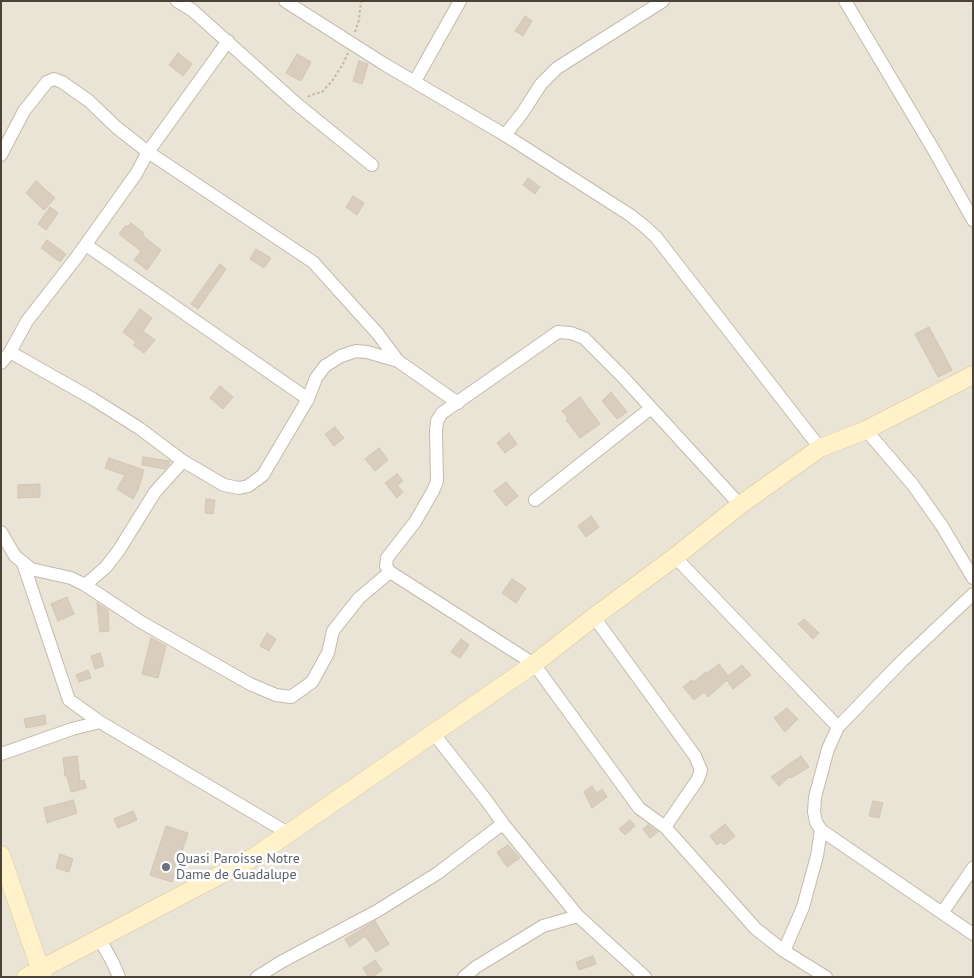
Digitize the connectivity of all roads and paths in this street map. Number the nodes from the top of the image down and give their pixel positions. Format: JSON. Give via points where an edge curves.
{"nodes":[{"id":1,"x":177,"y":1,"type":"edge"},
{"id":2,"x":285,"y":1,"type":"edge"},
{"id":3,"x":361,"y":1,"type":"edge"},
{"id":4,"x":460,"y":1,"type":"edge"},
{"id":5,"x":663,"y":1,"type":"edge"},
{"id":6,"x":845,"y":1,"type":"edge"},
{"id":7,"x":196,"y":5,"type":"edge"},
{"id":8,"x":228,"y":41,"type":"junction"},
{"id":9,"x":351,"y":44,"type":"junction"},
{"id":10,"x":416,"y":81,"type":"junction"},
{"id":11,"x":298,"y":105,"type":"junction"},
{"id":12,"x":505,"y":135,"type":"junction"},
{"id":13,"x":148,"y":152,"type":"junction"},
{"id":14,"x":1,"y":155,"type":"edge"},
{"id":15,"x":372,"y":165,"type":"dead end"},
{"id":16,"x":973,"y":220,"type":"edge"},
{"id":17,"x":86,"y":244,"type":"junction"},
{"id":18,"x":10,"y":352,"type":"junction"},
{"id":19,"x":398,"y":361,"type":"junction"},
{"id":20,"x":1,"y":363,"type":"edge"},
{"id":21,"x":973,"y":375,"type":"edge"},
{"id":22,"x":308,"y":399,"type":"junction"},
{"id":23,"x":458,"y":403,"type":"junction"},
{"id":24,"x":651,"y":408,"type":"junction"},
{"id":25,"x":866,"y":430,"type":"junction"},
{"id":26,"x":820,"y":448,"type":"junction"},
{"id":27,"x":183,"y":460,"type":"junction"},
{"id":28,"x":535,"y":500,"type":"dead end"},
{"id":29,"x":740,"y":505,"type":"junction"},
{"id":30,"x":1,"y":532,"type":"edge"},
{"id":31,"x":675,"y":558,"type":"junction"},
{"id":32,"x":23,"y":563,"type":"junction"},
{"id":33,"x":390,"y":572,"type":"junction"},
{"id":34,"x":973,"y":578,"type":"edge"},
{"id":35,"x":85,"y":585,"type":"junction"},
{"id":36,"x":973,"y":594,"type":"edge"},
{"id":37,"x":594,"y":617,"type":"junction"},
{"id":38,"x":534,"y":664,"type":"junction"},
{"id":39,"x":100,"y":722,"type":"junction"},
{"id":40,"x":838,"y":727,"type":"junction"},
{"id":41,"x":434,"y":734,"type":"junction"},
{"id":42,"x":1,"y":754,"type":"edge"},
{"id":43,"x":504,"y":825,"type":"junction"},
{"id":44,"x":665,"y":827,"type":"junction"},
{"id":45,"x":821,"y":830,"type":"junction"},
{"id":46,"x":288,"y":833,"type":"junction"},
{"id":47,"x":1,"y":855,"type":"edge"},
{"id":48,"x":973,"y":868,"type":"edge"},
{"id":49,"x":942,"y":913,"type":"junction"},
{"id":50,"x":578,"y":916,"type":"junction"},
{"id":51,"x":973,"y":934,"type":"edge"},
{"id":52,"x":99,"y":938,"type":"junction"},
{"id":53,"x":784,"y":951,"type":"junction"},
{"id":54,"x":480,"y":972,"type":"edge"},
{"id":55,"x":36,"y":974,"type":"edge"},
{"id":56,"x":118,"y":977,"type":"edge"},
{"id":57,"x":257,"y":977,"type":"edge"},
{"id":58,"x":464,"y":977,"type":"edge"},
{"id":59,"x":645,"y":977,"type":"edge"},
{"id":60,"x":826,"y":977,"type":"edge"}],
"edges":[{"from":1,"to":7,"type":"street"},
{"from":2,"to":9,"type":"street"},
{"from":3,"to":9,"type":"path"},
{"from":4,"to":10,"type":"street"},
{"from":5,"to":12,"type":"street","via":[[557,68],[541,84]]},
{"from":6,"to":16,"type":"street"},
{"from":7,"to":8,"type":"street"},
{"from":8,"to":11,"type":"street"},
{"from":8,"to":13,"type":"street"},
{"from":9,"to":10,"type":"street"},
{"from":9,"to":11,"type":"path","via":[[344,64],[332,81],[322,92],[311,95]]},
{"from":10,"to":12,"type":"street"},
{"from":11,"to":15,"type":"street"},
{"from":12,"to":26,"type":"street","via":[[630,215],[656,237]]},
{"from":13,"to":14,"type":"street","via":[[89,101],[54,79],[47,82],[28,106]]},
{"from":13,"to":17,"type":"street"},
{"from":13,"to":19,"type":"street","via":[[313,262]]},
{"from":17,"to":18,"type":"street","via":[[27,320]]},
{"from":17,"to":22,"type":"street"},
{"from":18,"to":20,"type":"street"},
{"from":18,"to":27,"type":"street","via":[[93,399]]},
{"from":19,"to":22,"type":"street","via":[[356,351],[341,356],[325,366],[316,378]]},
{"from":19,"to":23,"type":"street"},
{"from":21,"to":25,"type":"street"},
{"from":22,"to":27,"type":"street","via":[[263,475],[248,486],[224,485]]},
{"from":23,"to":24,"type":"street","via":[[558,332],[564,331],[584,338]]},
{"from":23,"to":33,"type":"street","via":[[442,413],[437,421],[437,481],[415,522],[387,558],[386,566]]},
{"from":24,"to":28,"type":"street"},
{"from":24,"to":29,"type":"street"},
{"from":25,"to":26,"type":"street"},
{"from":25,"to":34,"type":"street","via":[[922,498]]},
{"from":26,"to":29,"type":"street"},
{"from":27,"to":35,"type":"street","via":[[155,492],[106,567]]},
{"from":29,"to":31,"type":"street"},
{"from":30,"to":32,"type":"street"},
{"from":31,"to":37,"type":"street"},
{"from":31,"to":40,"type":"street"},
{"from":32,"to":35,"type":"street"},
{"from":32,"to":39,"type":"street","via":[[69,700]]},
{"from":33,"to":35,"type":"street","via":[[359,598],[333,631],[328,653],[312,682],[291,697],[276,695],[250,684]]},
{"from":33,"to":38,"type":"street"},
{"from":36,"to":40,"type":"street"},
{"from":37,"to":38,"type":"street"},
{"from":37,"to":44,"type":"street","via":[[695,756],[701,770]]},
{"from":38,"to":41,"type":"street"},
{"from":38,"to":44,"type":"street","via":[[639,808]]},
{"from":39,"to":42,"type":"street"},
{"from":39,"to":46,"type":"street"},
{"from":40,"to":45,"type":"street","via":[[828,749],[815,797],[814,812]]},
{"from":41,"to":43,"type":"street"},
{"from":41,"to":46,"type":"street"},
{"from":43,"to":50,"type":"street"},
{"from":43,"to":57,"type":"street","via":[[438,873]]},
{"from":44,"to":53,"type":"street","via":[[756,929]]},
{"from":45,"to":49,"type":"street"},
{"from":45,"to":53,"type":"street","via":[[803,907]]},
{"from":46,"to":52,"type":"street","via":[[254,857]]},
{"from":47,"to":55,"type":"street"},
{"from":48,"to":49,"type":"street"},
{"from":49,"to":51,"type":"street"},
{"from":50,"to":54,"type":"street","via":[[543,926]]},
{"from":50,"to":59,"type":"street"},
{"from":52,"to":55,"type":"street"},
{"from":52,"to":56,"type":"street"},
{"from":53,"to":60,"type":"street"},
{"from":54,"to":58,"type":"street"}]}
